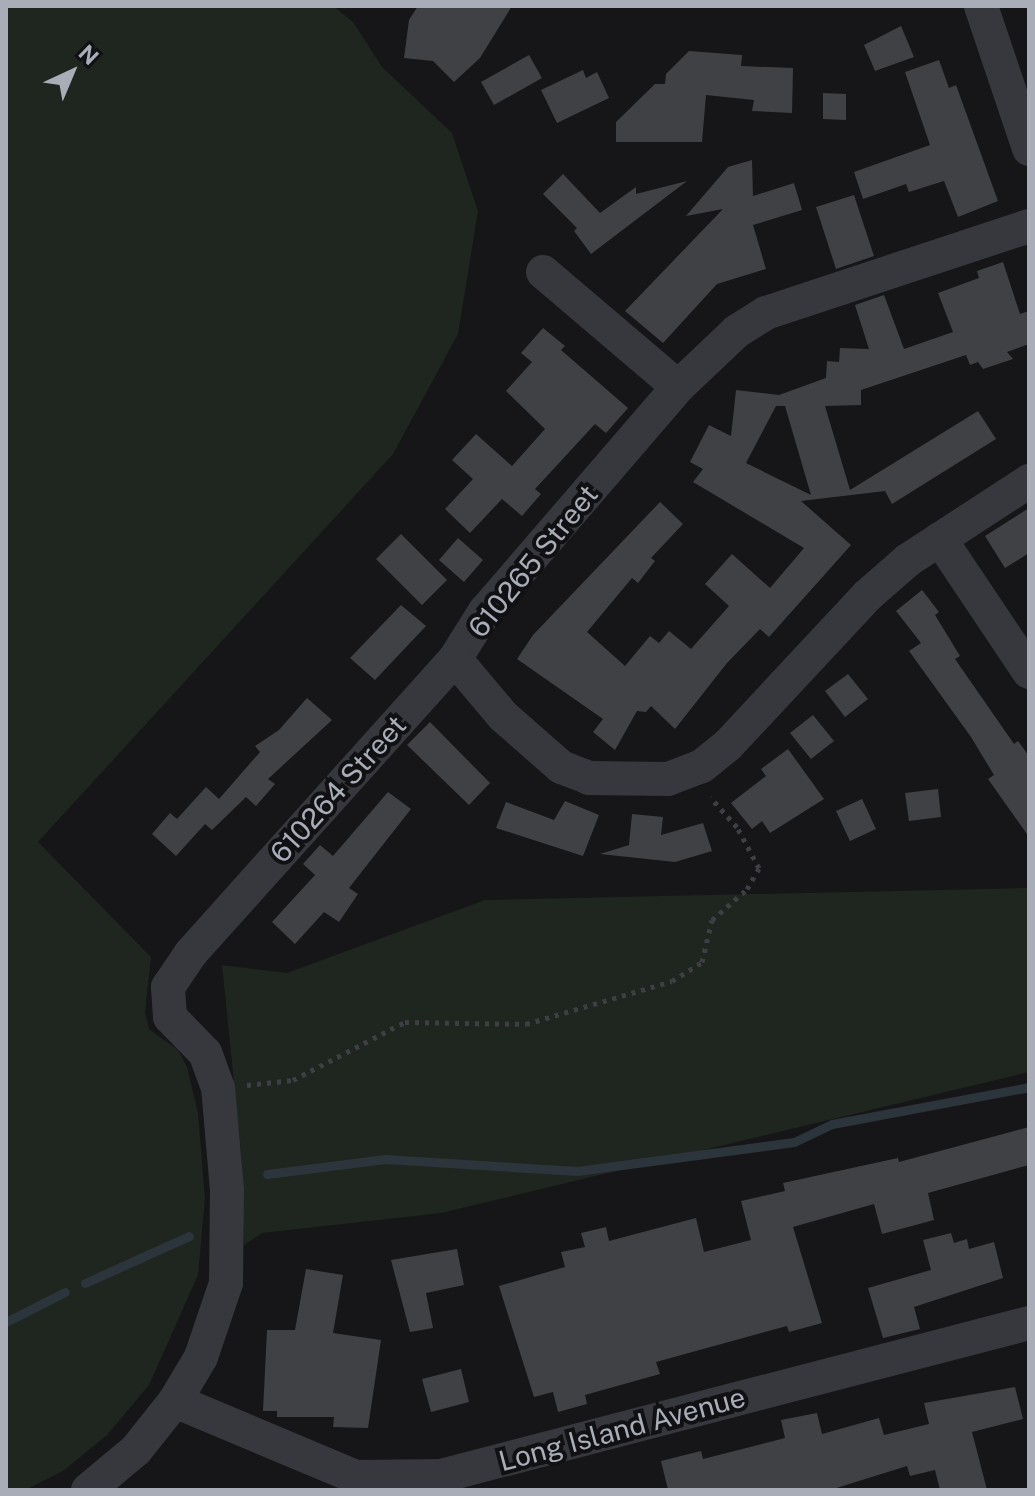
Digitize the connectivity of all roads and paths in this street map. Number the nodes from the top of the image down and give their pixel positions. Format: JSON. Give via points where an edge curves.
{"nodes":[{"id":1,"x":981,"y":6,"type":"edge"},
{"id":2,"x":1029,"y":149,"type":"edge"},
{"id":3,"x":1029,"y":226,"type":"edge"},
{"id":4,"x":543,"y":272,"type":"dead end"},
{"id":5,"x":678,"y":387,"type":"junction"},
{"id":6,"x":1029,"y":481,"type":"edge"},
{"id":7,"x":940,"y":539,"type":"junction"},
{"id":8,"x":455,"y":659,"type":"junction"},
{"id":9,"x":1029,"y":672,"type":"edge"},
{"id":10,"x":686,"y":772,"type":"junction"},
{"id":11,"x":218,"y":1088,"type":"junction"},
{"id":12,"x":1029,"y":1323,"type":"edge"},
{"id":13,"x":175,"y":1401,"type":"junction"},
{"id":14,"x":88,"y":1490,"type":"edge"}],
"edges":[{"from":1,"to":2,"type":"street"},
{"from":3,"to":5,"type":"street","name":"610265 Street","via":[[766,313],[737,331]]},
{"from":4,"to":5,"type":"street"},
{"from":5,"to":8,"type":"street","name":"610265 Street","via":[[485,611]]},
{"from":6,"to":7,"type":"street","name":"610265 Street"},
{"from":7,"to":9,"type":"street"},
{"from":7,"to":10,"type":"street","name":"610265 Street","via":[[868,595],[728,745]]},
{"from":8,"to":10,"type":"street","name":"610265 Street","via":[[503,716],[561,767],[589,778],[626,782]]},
{"from":8,"to":11,"type":"street","name":"610264 Street","via":[[184,964],[166,999],[170,1017],[205,1053]]},
{"from":10,"to":11,"type":"path","via":[[737,827],[759,868],[747,889],[712,920],[702,962],[672,981],[526,1024],[405,1022],[293,1080]]},
{"from":11,"to":13,"type":"street","name":"610264 Street","via":[[227,1190],[226,1283],[201,1357]]},
{"from":12,"to":13,"type":"street","name":"Long Island Avenue","via":[[441,1476],[356,1477]]},
{"from":13,"to":14,"type":"street","name":"610264 Street","via":[[136,1450]]}]}
